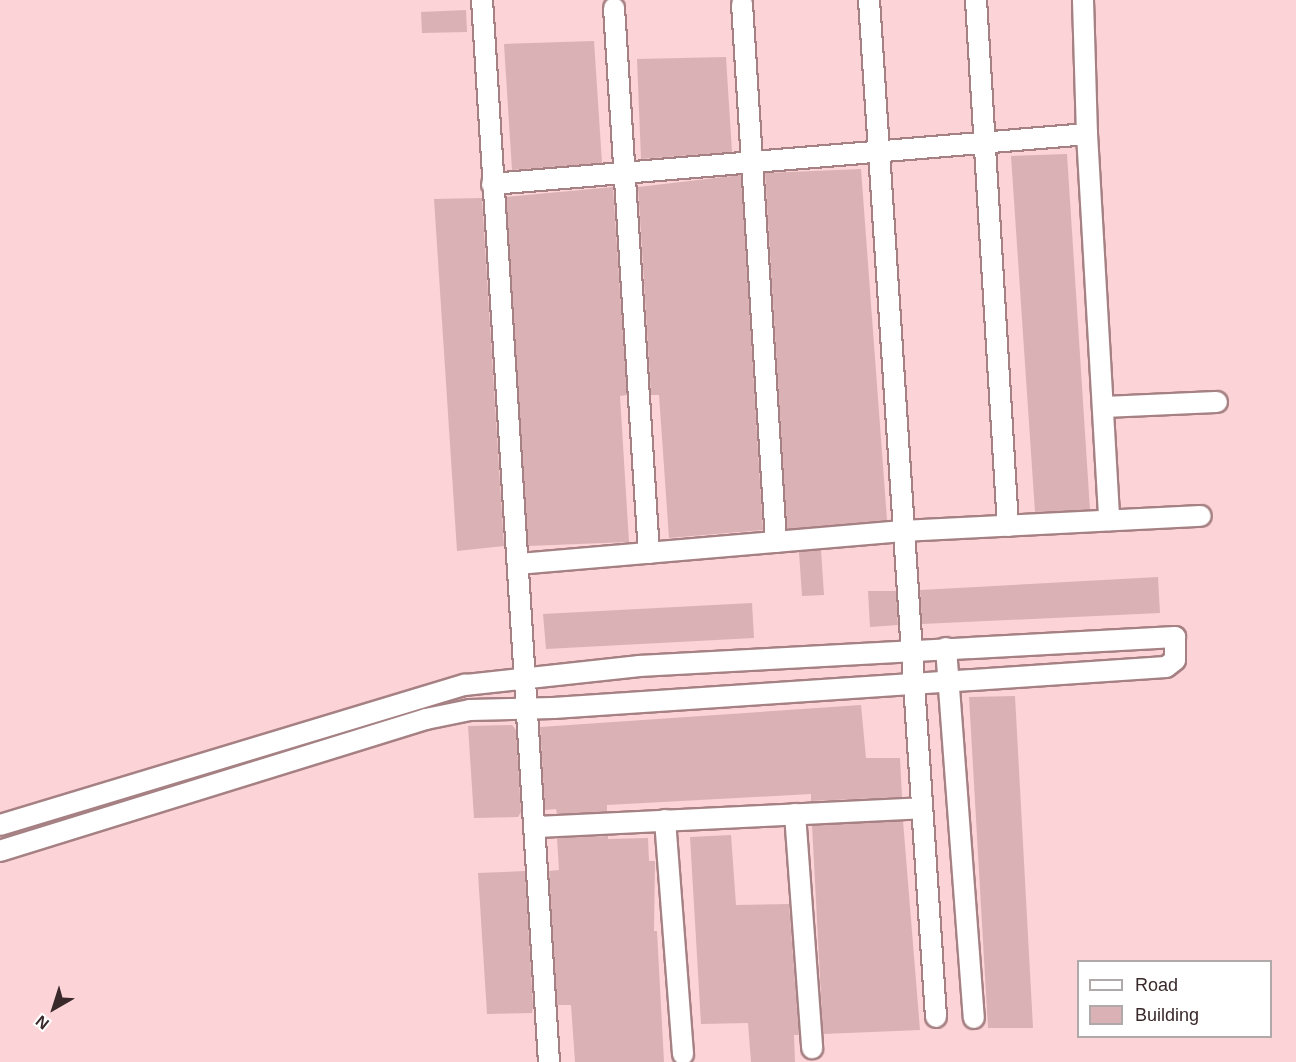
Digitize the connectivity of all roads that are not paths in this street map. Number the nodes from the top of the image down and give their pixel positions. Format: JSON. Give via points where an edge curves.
{"nodes":[{"id":1,"x":482,"y":0,"type":"edge"},
{"id":2,"x":869,"y":0,"type":"edge"},
{"id":3,"x":976,"y":0,"type":"edge"},
{"id":4,"x":1083,"y":0,"type":"edge"},
{"id":5,"x":742,"y":4,"type":"dead end"},
{"id":6,"x":614,"y":8,"type":"dead end"},
{"id":7,"x":1087,"y":134,"type":"junction"},
{"id":8,"x":985,"y":142,"type":"junction"},
{"id":9,"x":881,"y":149,"type":"junction"},
{"id":10,"x":752,"y":161,"type":"junction"},
{"id":11,"x":624,"y":172,"type":"junction"},
{"id":12,"x":492,"y":184,"type":"junction"},
{"id":13,"x":1217,"y":402,"type":"dead end"},
{"id":14,"x":1104,"y":407,"type":"junction"},
{"id":15,"x":1201,"y":516,"type":"dead end"},
{"id":16,"x":1109,"y":520,"type":"junction"},
{"id":17,"x":1008,"y":526,"type":"junction"},
{"id":18,"x":902,"y":531,"type":"junction"},
{"id":19,"x":776,"y":542,"type":"junction"},
{"id":20,"x":649,"y":553,"type":"junction"},
{"id":21,"x":518,"y":564,"type":"junction"},
{"id":22,"x":946,"y":648,"type":"junction"},
{"id":23,"x":910,"y":650,"type":"junction"},
{"id":24,"x":526,"y":678,"type":"junction"},
{"id":25,"x":948,"y":682,"type":"junction"},
{"id":26,"x":913,"y":685,"type":"junction"},
{"id":27,"x":528,"y":709,"type":"junction"},
{"id":28,"x":921,"y":808,"type":"junction"},
{"id":29,"x":48,"y":810,"type":"junction"},
{"id":30,"x":795,"y":814,"type":"junction"},
{"id":31,"x":665,"y":820,"type":"junction"},
{"id":32,"x":0,"y":825,"type":"edge"},
{"id":33,"x":537,"y":827,"type":"junction"},
{"id":34,"x":56,"y":834,"type":"junction"},
{"id":35,"x":0,"y":851,"type":"edge"},
{"id":36,"x":936,"y":1017,"type":"dead end"},
{"id":37,"x":974,"y":1018,"type":"dead end"},
{"id":38,"x":813,"y":1048,"type":"dead end"},
{"id":39,"x":683,"y":1054,"type":"dead end"},
{"id":40,"x":549,"y":1062,"type":"edge"}],
"edges":[{"from":1,"to":12,"type":"street"},
{"from":2,"to":9,"type":"street"},
{"from":3,"to":8,"type":"street"},
{"from":4,"to":7,"type":"street"},
{"from":5,"to":10,"type":"street"},
{"from":6,"to":11,"type":"street"},
{"from":7,"to":8,"type":"street"},
{"from":7,"to":14,"type":"street"},
{"from":8,"to":9,"type":"street"},
{"from":8,"to":17,"type":"street"},
{"from":9,"to":10,"type":"street"},
{"from":9,"to":18,"type":"street"},
{"from":10,"to":11,"type":"street"},
{"from":10,"to":19,"type":"street"},
{"from":11,"to":12,"type":"street"},
{"from":11,"to":20,"type":"street"},
{"from":12,"to":21,"type":"street"},
{"from":13,"to":14,"type":"street"},
{"from":14,"to":16,"type":"street"},
{"from":15,"to":16,"type":"street"},
{"from":16,"to":17,"type":"street"},
{"from":17,"to":18,"type":"street"},
{"from":18,"to":19,"type":"street"},
{"from":18,"to":23,"type":"street"},
{"from":19,"to":20,"type":"street"},
{"from":20,"to":21,"type":"street"},
{"from":21,"to":24,"type":"street"},
{"from":22,"to":23,"type":"street"},
{"from":22,"to":25,"type":"street"},
{"from":22,"to":25,"type":"street","via":[[1167,634],[1175,637],[1176,646],[1175,660],[1166,668]]},
{"from":23,"to":24,"type":"street","via":[[639,666]]},
{"from":23,"to":26,"type":"street"},
{"from":24,"to":27,"type":"street"},
{"from":24,"to":29,"type":"street","via":[[465,685]]},
{"from":25,"to":26,"type":"street"},
{"from":25,"to":37,"type":"street"},
{"from":26,"to":27,"type":"street"},
{"from":26,"to":28,"type":"street"},
{"from":27,"to":33,"type":"street"},
{"from":27,"to":34,"type":"street","via":[[470,710],[426,719]]},
{"from":28,"to":30,"type":"street"},
{"from":28,"to":36,"type":"street"},
{"from":29,"to":32,"type":"street"},
{"from":29,"to":34,"type":"street"},
{"from":30,"to":31,"type":"street"},
{"from":30,"to":38,"type":"street"},
{"from":31,"to":33,"type":"street"},
{"from":31,"to":39,"type":"street"},
{"from":33,"to":40,"type":"street"},
{"from":34,"to":35,"type":"street"}]}
